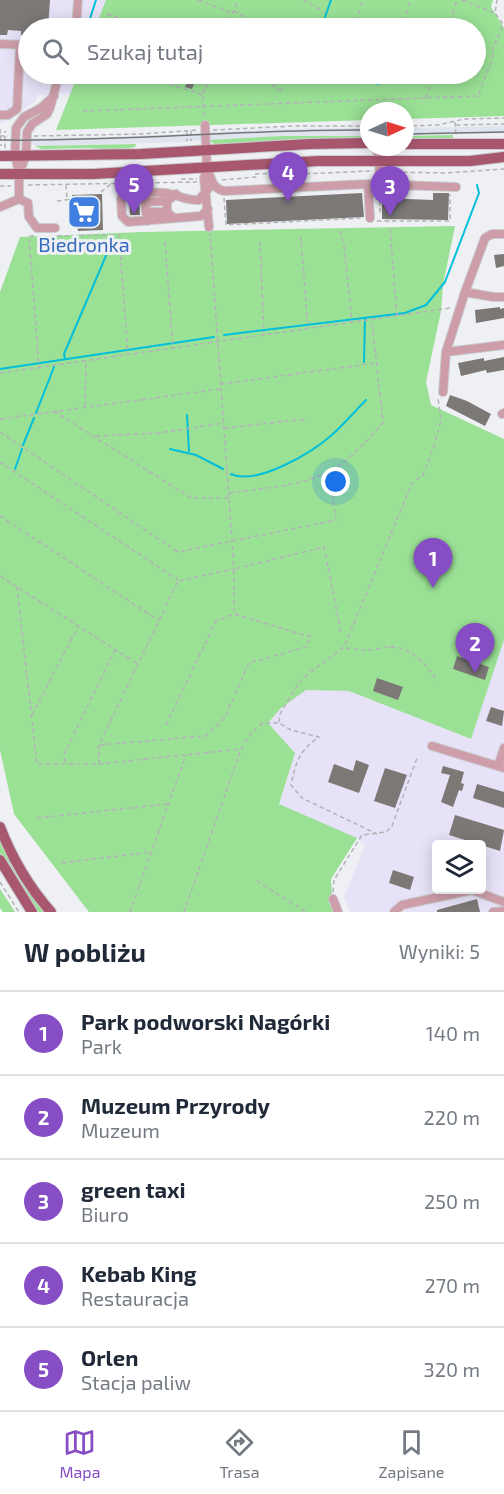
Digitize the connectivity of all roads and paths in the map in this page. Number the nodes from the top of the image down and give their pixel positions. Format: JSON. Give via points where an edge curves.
{"nodes":[{"id":1,"x":78,"y":0,"type":"edge"},
{"id":2,"x":198,"y":0,"type":"edge"},
{"id":3,"x":238,"y":0,"type":"edge"},
{"id":4,"x":303,"y":0,"type":"edge"},
{"id":5,"x":363,"y":0,"type":"edge"},
{"id":6,"x":411,"y":0,"type":"edge"},
{"id":7,"x":457,"y":0,"type":"edge"},
{"id":8,"x":462,"y":0,"type":"edge"},
{"id":9,"x":497,"y":0,"type":"edge"},
{"id":10,"x":233,"y":12,"type":"junction"},
{"id":11,"x":323,"y":12,"type":"dead end"},
{"id":12,"x":107,"y":14,"type":"dead end"},
{"id":13,"x":495,"y":14,"type":"junction"},
{"id":14,"x":77,"y":18,"type":"edge"},
{"id":15,"x":118,"y":18,"type":"edge"},
{"id":16,"x":231,"y":18,"type":"edge"},
{"id":17,"x":245,"y":18,"type":"edge"},
{"id":18,"x":357,"y":18,"type":"edge"},
{"id":19,"x":405,"y":18,"type":"edge"},
{"id":20,"x":451,"y":18,"type":"edge"},
{"id":21,"x":503,"y":25,"type":"edge"},
{"id":22,"x":0,"y":44,"type":"edge"},
{"id":23,"x":18,"y":45,"type":"edge"},
{"id":24,"x":486,"y":75,"type":"edge"},
{"id":25,"x":20,"y":84,"type":"edge"},
{"id":26,"x":57,"y":84,"type":"edge"},
{"id":27,"x":171,"y":84,"type":"edge"},
{"id":28,"x":207,"y":84,"type":"edge"},
{"id":29,"x":270,"y":84,"type":"edge"},
{"id":30,"x":431,"y":84,"type":"edge"},
{"id":31,"x":483,"y":84,"type":"edge"},
{"id":32,"x":285,"y":92,"type":"dead end"},
{"id":33,"x":203,"y":95,"type":"junction"},
{"id":34,"x":426,"y":99,"type":"junction"},
{"id":35,"x":204,"y":107,"type":"junction"},
{"id":36,"x":83,"y":111,"type":"dead end"},
{"id":37,"x":0,"y":115,"type":"edge"},
{"id":38,"x":504,"y":118,"type":"edge"},
{"id":39,"x":455,"y":121,"type":"junction"},
{"id":40,"x":504,"y":124,"type":"edge"},
{"id":41,"x":205,"y":125,"type":"joint"},
{"id":42,"x":455,"y":125,"type":"junction"},
{"id":43,"x":414,"y":126,"type":"edge"},
{"id":44,"x":0,"y":129,"type":"edge"},
{"id":45,"x":187,"y":130,"type":"dead end"},
{"id":46,"x":191,"y":130,"type":"dead end"},
{"id":47,"x":5,"y":133,"type":"junction"},
{"id":48,"x":0,"y":134,"type":"edge"},
{"id":49,"x":11,"y":135,"type":"dead end"},
{"id":50,"x":463,"y":136,"type":"dead end"},
{"id":51,"x":360,"y":143,"type":"edge"},
{"id":52,"x":414,"y":144,"type":"edge"},
{"id":53,"x":504,"y":144,"type":"edge"},
{"id":54,"x":188,"y":145,"type":"dead end"},
{"id":55,"x":192,"y":147,"type":"dead end"},
{"id":56,"x":1,"y":151,"type":"edge"},
{"id":57,"x":206,"y":151,"type":"junction"},
{"id":58,"x":2,"y":153,"type":"edge"},
{"id":59,"x":20,"y":156,"type":"junction"},
{"id":60,"x":378,"y":156,"type":"edge"},
{"id":61,"x":504,"y":157,"type":"edge"},
{"id":62,"x":379,"y":159,"type":"junction"},
{"id":63,"x":207,"y":168,"type":"junction"},
{"id":64,"x":504,"y":169,"type":"edge"},
{"id":65,"x":379,"y":171,"type":"junction"},
{"id":66,"x":456,"y":173,"type":"junction"},
{"id":67,"x":0,"y":174,"type":"edge"},
{"id":68,"x":19,"y":174,"type":"junction"},
{"id":69,"x":190,"y":176,"type":"dead end"},
{"id":70,"x":200,"y":181,"type":"dead end"},
{"id":71,"x":190,"y":182,"type":"junction"},
{"id":72,"x":112,"y":183,"type":"junction"},
{"id":73,"x":66,"y":184,"type":"junction"},
{"id":74,"x":368,"y":184,"type":"junction"},
{"id":75,"x":454,"y":184,"type":"junction"},
{"id":76,"x":211,"y":185,"type":"junction"},
{"id":77,"x":0,"y":186,"type":"edge"},
{"id":78,"x":19,"y":186,"type":"junction"},
{"id":79,"x":380,"y":186,"type":"junction"},
{"id":80,"x":224,"y":191,"type":"junction"},
{"id":81,"x":101,"y":192,"type":"dead end"},
{"id":82,"x":176,"y":194,"type":"junction"},
{"id":83,"x":145,"y":198,"type":"junction"},
{"id":84,"x":20,"y":199,"type":"junction"},
{"id":85,"x":73,"y":199,"type":"dead end"},
{"id":86,"x":67,"y":200,"type":"junction"},
{"id":87,"x":57,"y":201,"type":"dead end"},
{"id":88,"x":167,"y":201,"type":"junction"},
{"id":89,"x":0,"y":207,"type":"edge"},
{"id":90,"x":207,"y":209,"type":"junction"},
{"id":91,"x":167,"y":212,"type":"junction"},
{"id":92,"x":380,"y":213,"type":"dead end"},
{"id":93,"x":146,"y":217,"type":"junction"},
{"id":94,"x":174,"y":218,"type":"junction"},
{"id":95,"x":370,"y":218,"type":"junction"},
{"id":96,"x":209,"y":227,"type":"joint"},
{"id":97,"x":390,"y":229,"type":"dead end"},
{"id":98,"x":340,"y":231,"type":"dead end"},
{"id":99,"x":53,"y":232,"type":"joint"},
{"id":100,"x":504,"y":234,"type":"edge"},
{"id":101,"x":40,"y":236,"type":"dead end"},
{"id":102,"x":74,"y":236,"type":"junction"},
{"id":103,"x":301,"y":237,"type":"dead end"},
{"id":104,"x":260,"y":241,"type":"dead end"},
{"id":105,"x":165,"y":242,"type":"dead end"},
{"id":106,"x":75,"y":252,"type":"dead end"},
{"id":107,"x":465,"y":292,"type":"junction"},
{"id":108,"x":504,"y":297,"type":"edge"},
{"id":109,"x":461,"y":305,"type":"junction"},
{"id":110,"x":396,"y":315,"type":"junction"},
{"id":111,"x":372,"y":320,"type":"junction"},
{"id":112,"x":352,"y":322,"type":"junction"},
{"id":113,"x":308,"y":328,"type":"junction"},
{"id":114,"x":264,"y":336,"type":"junction"},
{"id":115,"x":218,"y":342,"type":"junction"},
{"id":116,"x":504,"y":345,"type":"edge"},
{"id":117,"x":173,"y":349,"type":"junction"},
{"id":118,"x":446,"y":352,"type":"junction"},
{"id":119,"x":128,"y":355,"type":"junction"},
{"id":120,"x":86,"y":361,"type":"junction"},
{"id":121,"x":376,"y":363,"type":"junction"},
{"id":122,"x":39,"y":368,"type":"junction"},
{"id":123,"x":0,"y":373,"type":"edge"},
{"id":124,"x":221,"y":384,"type":"junction"},
{"id":125,"x":221,"y":389,"type":"junction"},
{"id":126,"x":443,"y":392,"type":"joint"},
{"id":127,"x":85,"y":407,"type":"junction"},
{"id":128,"x":54,"y":411,"type":"junction"},
{"id":129,"x":308,"y":418,"type":"dead end"},
{"id":130,"x":0,"y":419,"type":"edge"},
{"id":131,"x":224,"y":423,"type":"junction"},
{"id":132,"x":224,"y":428,"type":"junction"},
{"id":133,"x":0,"y":432,"type":"edge"},
{"id":134,"x":96,"y":436,"type":"junction"},
{"id":135,"x":0,"y":462,"type":"edge"},
{"id":136,"x":329,"y":472,"type":"junction"},
{"id":137,"x":229,"y":493,"type":"junction"},
{"id":138,"x":229,"y":498,"type":"junction"},
{"id":139,"x":0,"y":516,"type":"edge"},
{"id":140,"x":232,"y":541,"type":"junction"},
{"id":141,"x":234,"y":569,"type":"junction"},
{"id":142,"x":0,"y":576,"type":"edge"},
{"id":143,"x":178,"y":581,"type":"junction"},
{"id":144,"x":17,"y":587,"type":"junction"},
{"id":145,"x":234,"y":614,"type":"junction"},
{"id":146,"x":159,"y":621,"type":"junction"},
{"id":147,"x":78,"y":626,"type":"junction"},
{"id":148,"x":341,"y":632,"type":"dead end"},
{"id":149,"x":344,"y":647,"type":"junction"},
{"id":150,"x":115,"y":649,"type":"junction"},
{"id":151,"x":138,"y":664,"type":"junction"},
{"id":152,"x":438,"y":682,"type":"dead end"},
{"id":153,"x":32,"y":716,"type":"junction"},
{"id":154,"x":279,"y":723,"type":"junction"},
{"id":155,"x":166,"y":725,"type":"dead end"},
{"id":156,"x":99,"y":745,"type":"junction"},
{"id":157,"x":432,"y":746,"type":"dead end"},
{"id":158,"x":504,"y":748,"type":"edge"},
{"id":159,"x":240,"y":749,"type":"junction"},
{"id":160,"x":186,"y":754,"type":"junction"},
{"id":161,"x":417,"y":758,"type":"dead end"},
{"id":162,"x":65,"y":764,"type":"junction"},
{"id":163,"x":99,"y":764,"type":"junction"},
{"id":164,"x":501,"y":767,"type":"edge"},
{"id":165,"x":169,"y":804,"type":"junction"},
{"id":166,"x":37,"y":818,"type":"dead end"},
{"id":167,"x":0,"y":827,"type":"edge"},
{"id":168,"x":377,"y":834,"type":"junction"},
{"id":169,"x":151,"y":852,"type":"junction"},
{"id":170,"x":0,"y":860,"type":"edge"},
{"id":171,"x":62,"y":863,"type":"dead end"},
{"id":172,"x":257,"y":881,"type":"dead end"},
{"id":173,"x":0,"y":882,"type":"edge"},
{"id":174,"x":333,"y":898,"type":"joint"},
{"id":175,"x":504,"y":902,"type":"edge"},
{"id":176,"x":504,"y":911,"type":"edge"},
{"id":177,"x":19,"y":912,"type":"edge"},
{"id":178,"x":32,"y":912,"type":"edge"},
{"id":179,"x":51,"y":912,"type":"edge"},
{"id":180,"x":130,"y":912,"type":"edge"},
{"id":181,"x":184,"y":912,"type":"edge"},
{"id":182,"x":306,"y":912,"type":"edge"},
{"id":183,"x":338,"y":912,"type":"edge"},
{"id":184,"x":394,"y":912,"type":"edge"},
{"id":185,"x":492,"y":912,"type":"edge"}],
"edges":[{"from":1,"to":14,"type":"street"},
{"from":2,"to":10,"type":"path"},
{"from":3,"to":10,"type":"path"},
{"from":4,"to":11,"type":"path"},
{"from":5,"to":18,"type":"path"},
{"from":6,"to":19,"type":"path"},
{"from":7,"to":20,"type":"path"},
{"from":8,"to":13,"type":"path"},
{"from":9,"to":13,"type":"path"},
{"from":10,"to":16,"type":"path"},
{"from":10,"to":17,"type":"path"},
{"from":12,"to":15,"type":"path"},
{"from":13,"to":21,"type":"path"},
{"from":21,"to":24,"type":"path"},
{"from":22,"to":23,"type":"street"},
{"from":25,"to":37,"type":"street","via":[[17,109]]},
{"from":26,"to":59,"type":"street","via":[[54,96],[19,123],[15,132]]},
{"from":27,"to":33,"type":"path"},
{"from":28,"to":33,"type":"path"},
{"from":29,"to":32,"type":"path"},
{"from":30,"to":34,"type":"path"},
{"from":31,"to":34,"type":"path","via":[[478,96]]},
{"from":33,"to":35,"type":"path"},
{"from":34,"to":35,"type":"path"},
{"from":35,"to":36,"type":"path"},
{"from":35,"to":41,"type":"path"},
{"from":38,"to":39,"type":"path"},
{"from":39,"to":42,"type":"path"},
{"from":39,"to":43,"type":"path"},
{"from":40,"to":42,"type":"path"},
{"from":41,"to":57,"type":"street"},
{"from":42,"to":50,"type":"path","via":[[456,136]]},
{"from":44,"to":48,"type":"path"},
{"from":45,"to":54,"type":"path"},
{"from":46,"to":55,"type":"path"},
{"from":47,"to":48,"type":"path"},
{"from":47,"to":49,"type":"path"},
{"from":47,"to":58,"type":"path"},
{"from":48,"to":56,"type":"path"},
{"from":51,"to":57,"type":"main road"},
{"from":52,"to":53,"type":"main road"},
{"from":57,"to":59,"type":"main road"},
{"from":57,"to":63,"type":"street"},
{"from":58,"to":59,"type":"main road"},
{"from":59,"to":68,"type":"street"},
{"from":60,"to":62,"type":"street"},
{"from":61,"to":62,"type":"main road","via":[[470,161]]},
{"from":62,"to":63,"type":"main road"},
{"from":62,"to":65,"type":"street"},
{"from":63,"to":68,"type":"main road"},
{"from":63,"to":76,"type":"street","via":[[204,178]]},
{"from":64,"to":66,"type":"path"},
{"from":65,"to":66,"type":"path"},
{"from":65,"to":76,"type":"path","via":[[260,172],[256,177]]},
{"from":65,"to":79,"type":"street"},
{"from":66,"to":75,"type":"path"},
{"from":67,"to":68,"type":"main road"},
{"from":68,"to":78,"type":"street"},
{"from":69,"to":71,"type":"path"},
{"from":70,"to":71,"type":"path"},
{"from":71,"to":72,"type":"path"},
{"from":72,"to":73,"type":"path"},
{"from":72,"to":81,"type":"path"},
{"from":73,"to":78,"type":"path"},
{"from":73,"to":86,"type":"path"},
{"from":74,"to":79,"type":"street"},
{"from":74,"to":80,"type":"street"},
{"from":74,"to":95,"type":"street"},
{"from":75,"to":79,"type":"street"},
{"from":75,"to":95,"type":"path","via":[[450,222]]},
{"from":76,"to":80,"type":"street"},
{"from":76,"to":82,"type":"street","via":[[199,200],[190,201]]},
{"from":76,"to":90,"type":"street"},
{"from":77,"to":78,"type":"path"},
{"from":78,"to":84,"type":"street"},
{"from":79,"to":92,"type":"path"},
{"from":80,"to":95,"type":"path","via":[[226,225]]},
{"from":82,"to":83,"type":"street","via":[[162,192]]},
{"from":82,"to":88,"type":"street"},
{"from":83,"to":88,"type":"street"},
{"from":83,"to":93,"type":"street"},
{"from":83,"to":93,"type":"street","via":[[124,195],[121,200],[122,216],[128,222]]},
{"from":84,"to":89,"type":"street"},
{"from":84,"to":99,"type":"street","via":[[28,203],[29,217],[37,228]]},
{"from":85,"to":86,"type":"path"},
{"from":86,"to":87,"type":"path"},
{"from":88,"to":91,"type":"street"},
{"from":90,"to":94,"type":"street","via":[[201,216]]},
{"from":90,"to":96,"type":"street"},
{"from":91,"to":93,"type":"street"},
{"from":91,"to":94,"type":"street"},
{"from":93,"to":94,"type":"street"},
{"from":96,"to":115,"type":"path"},
{"from":97,"to":110,"type":"path"},
{"from":98,"to":112,"type":"path"},
{"from":99,"to":102,"type":"path"},
{"from":100,"to":107,"type":"street","via":[[485,238]]},
{"from":101,"to":122,"type":"path","via":[[29,236]]},
{"from":102,"to":106,"type":"path"},
{"from":102,"to":119,"type":"path","via":[[119,235]]},
{"from":103,"to":113,"type":"path"},
{"from":104,"to":114,"type":"path"},
{"from":105,"to":117,"type":"path"},
{"from":107,"to":108,"type":"street"},
{"from":107,"to":109,"type":"street"},
{"from":109,"to":110,"type":"path"},
{"from":109,"to":118,"type":"street"},
{"from":110,"to":111,"type":"path"},
{"from":111,"to":112,"type":"path"},
{"from":111,"to":121,"type":"path"},
{"from":112,"to":113,"type":"path"},
{"from":113,"to":114,"type":"path"},
{"from":114,"to":115,"type":"path"},
{"from":115,"to":117,"type":"path"},
{"from":115,"to":124,"type":"path"},
{"from":116,"to":118,"type":"street"},
{"from":117,"to":119,"type":"path"},
{"from":118,"to":126,"type":"street"},
{"from":119,"to":120,"type":"path"},
{"from":120,"to":122,"type":"path"},
{"from":120,"to":127,"type":"path"},
{"from":121,"to":124,"type":"path"},
{"from":121,"to":136,"type":"path","via":[[382,423],[357,451]]},
{"from":122,"to":123,"type":"path"},
{"from":124,"to":125,"type":"path"},
{"from":125,"to":127,"type":"path"},
{"from":125,"to":131,"type":"path"},
{"from":126,"to":149,"type":"path","via":[[438,400],[441,420],[423,475],[412,483]]},
{"from":127,"to":128,"type":"path"},
{"from":128,"to":130,"type":"path"},
{"from":128,"to":134,"type":"path"},
{"from":129,"to":132,"type":"path"},
{"from":131,"to":132,"type":"path"},
{"from":131,"to":134,"type":"path","via":[[159,433]]},
{"from":132,"to":137,"type":"path"},
{"from":133,"to":140,"type":"path","via":[[178,552]]},
{"from":134,"to":138,"type":"path","via":[[191,498]]},
{"from":135,"to":143,"type":"path"},
{"from":136,"to":137,"type":"path","via":[[309,480]]},
{"from":136,"to":140,"type":"path","via":[[336,520]]},
{"from":137,"to":138,"type":"path"},
{"from":138,"to":140,"type":"path"},
{"from":139,"to":146,"type":"path"},
{"from":140,"to":141,"type":"path"},
{"from":141,"to":143,"type":"path"},
{"from":141,"to":145,"type":"path"},
{"from":141,"to":148,"type":"path","via":[[324,547]]},
{"from":142,"to":144,"type":"path"},
{"from":143,"to":146,"type":"path"},
{"from":144,"to":147,"type":"path"},
{"from":144,"to":153,"type":"path"},
{"from":145,"to":155,"type":"path","via":[[216,621]]},
{"from":145,"to":156,"type":"path","via":[[311,637],[306,648],[249,663],[224,719],[205,736]]},
{"from":146,"to":151,"type":"path"},
{"from":147,"to":150,"type":"path"},
{"from":147,"to":153,"type":"path"},
{"from":149,"to":152,"type":"path","via":[[369,651],[403,649],[415,654]]},
{"from":149,"to":154,"type":"path","via":[[298,684],[280,714]]},
{"from":150,"to":151,"type":"path"},
{"from":150,"to":162,"type":"path","via":[[64,754]]},
{"from":151,"to":156,"type":"path"},
{"from":153,"to":162,"type":"path","via":[[37,764]]},
{"from":154,"to":159,"type":"path","via":[[263,723]]},
{"from":154,"to":168,"type":"path","via":[[319,737],[308,744],[296,761],[291,785],[302,798]]},
{"from":156,"to":163,"type":"path"},
{"from":157,"to":164,"type":"street"},
{"from":158,"to":164,"type":"street"},
{"from":159,"to":160,"type":"path"},
{"from":159,"to":181,"type":"path"},
{"from":160,"to":163,"type":"path"},
{"from":160,"to":165,"type":"path"},
{"from":161,"to":168,"type":"path","via":[[392,826]]},
{"from":162,"to":163,"type":"path"},
{"from":165,"to":166,"type":"path"},
{"from":165,"to":169,"type":"path"},
{"from":167,"to":179,"type":"main road","via":[[23,874]]},
{"from":168,"to":174,"type":"path","via":[[362,835],[334,880]]},
{"from":169,"to":171,"type":"path"},
{"from":169,"to":180,"type":"path"},
{"from":170,"to":178,"type":"main road"},
{"from":172,"to":182,"type":"path"},
{"from":173,"to":177,"type":"path"},
{"from":174,"to":183,"type":"street"},
{"from":175,"to":184,"type":"street","via":[[472,890],[402,906]]},
{"from":176,"to":185,"type":"street"}]}
